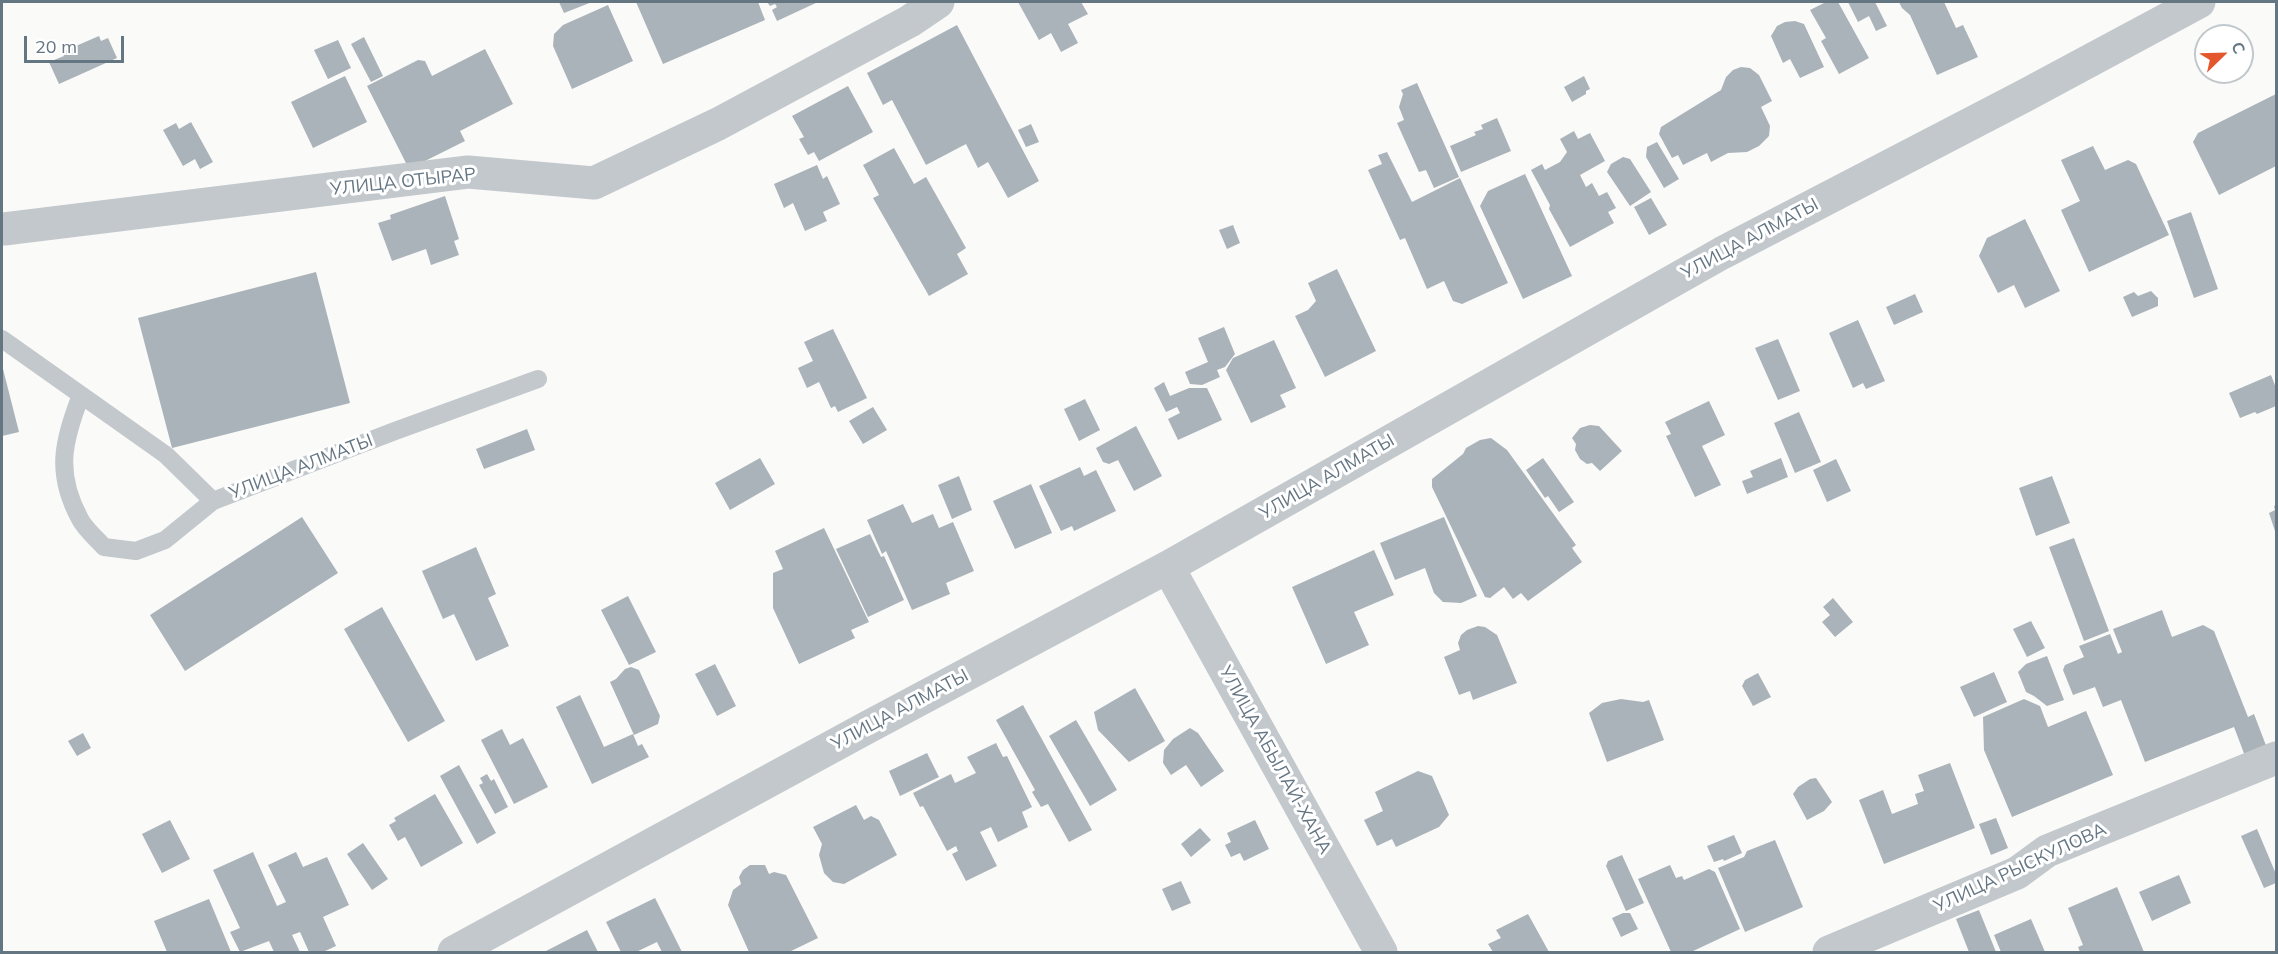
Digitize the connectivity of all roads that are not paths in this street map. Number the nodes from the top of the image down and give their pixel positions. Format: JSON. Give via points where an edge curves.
{"nodes":[{"id":1,"x":938,"y":2,"type":"edge"},
{"id":2,"x":2199,"y":2,"type":"edge"},
{"id":3,"x":4,"y":229,"type":"dead end"},
{"id":4,"x":2,"y":339,"type":"edge"},
{"id":5,"x":538,"y":379,"type":"dead end"},
{"id":6,"x":81,"y":395,"type":"junction"},
{"id":7,"x":213,"y":501,"type":"junction"},
{"id":8,"x":1168,"y":567,"type":"junction"},
{"id":9,"x":2277,"y":758,"type":"edge"},
{"id":10,"x":454,"y":952,"type":"edge"},
{"id":11,"x":1381,"y":952,"type":"edge"},
{"id":12,"x":1829,"y":952,"type":"edge"}],
"edges":[{"from":1,"to":3,"type":"street","name":"УЛИЦА ОТЫРАР","via":[[910,21],[718,124],[594,183],[468,172]]},
{"from":2,"to":8,"type":"street","name":"УЛИЦА АЛМАТЫ","via":[[1722,253]]},
{"from":4,"to":6,"type":"lane","name":"УЛИЦА АЛМАТЫ"},
{"from":5,"to":7,"type":"lane","name":"УЛИЦА АЛМАТЫ"},
{"from":6,"to":7,"type":"lane","name":"УЛИЦА АЛМАТЫ","via":[[166,455]]},
{"from":6,"to":7,"type":"lane","via":[[67,432],[63,474],[80,520],[104,547],[136,551],[165,540]]},
{"from":8,"to":10,"type":"street","name":"УЛИЦА АЛМАТЫ"},
{"from":8,"to":11,"type":"street","name":"УЛИЦА АБЫЛАЙ-ХАНА"},
{"from":9,"to":12,"type":"street","name":"УЛИЦА РЫСКУЛОВА","via":[[2047,852],[2017,873]]}]}
